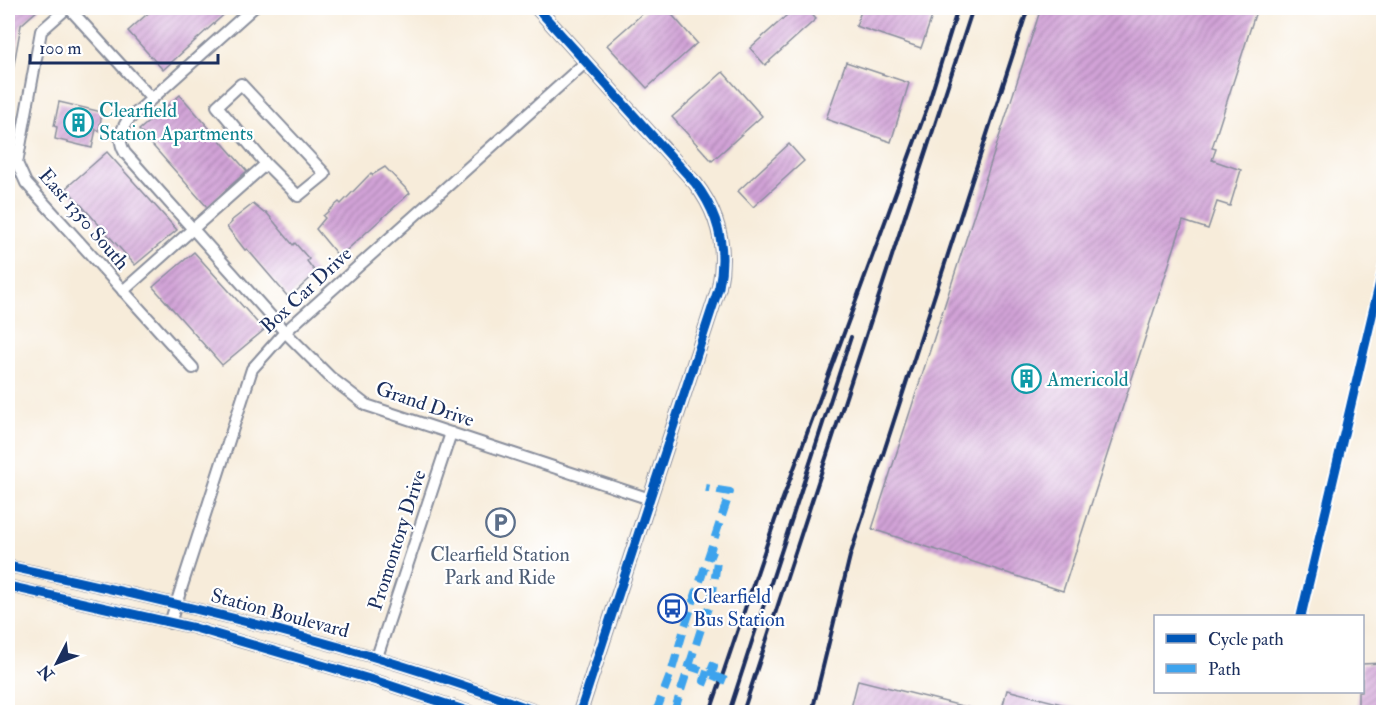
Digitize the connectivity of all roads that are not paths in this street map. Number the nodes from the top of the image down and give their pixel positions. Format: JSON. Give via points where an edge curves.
{"nodes":[{"id":1,"x":68,"y":8,"type":"edge"},
{"id":2,"x":253,"y":8,"type":"edge"},
{"id":3,"x":537,"y":8,"type":"edge"},
{"id":4,"x":586,"y":62,"type":"junction"},
{"id":5,"x":151,"y":98,"type":"junction"},
{"id":6,"x":266,"y":164,"type":"junction"},
{"id":7,"x":192,"y":228,"type":"junction"},
{"id":8,"x":123,"y":291,"type":"junction"},
{"id":9,"x":285,"y":332,"type":"junction"},
{"id":10,"x":193,"y":368,"type":"dead end"},
{"id":11,"x":451,"y":433,"type":"junction"},
{"id":12,"x":650,"y":499,"type":"junction"},
{"id":13,"x":8,"y":566,"type":"edge"},
{"id":14,"x":8,"y":586,"type":"edge"},
{"id":15,"x":176,"y":605,"type":"junction"},
{"id":16,"x":170,"y":623,"type":"junction"},
{"id":17,"x":377,"y":657,"type":"junction"},
{"id":18,"x":470,"y":712,"type":"edge"},
{"id":19,"x":538,"y":712,"type":"edge"},
{"id":20,"x":580,"y":712,"type":"edge"}],
"edges":[{"from":1,"to":5,"type":"street"},
{"from":1,"to":8,"type":"street","name":"East 1350 South","via":[[42,31],[17,163],[26,183]]},
{"from":2,"to":5,"type":"street"},
{"from":3,"to":4,"type":"street"},
{"from":4,"to":9,"type":"street","name":"Box Car Drive"},
{"from":4,"to":12,"type":"street","via":[[701,191],[716,220],[722,246],[719,287]]},
{"from":5,"to":7,"type":"street","name":"Grand Drive","via":[[128,121],[120,135],[120,145]]},
{"from":6,"to":6,"type":"street","via":[[217,106],[241,84],[325,174],[298,196]]},
{"from":6,"to":7,"type":"street"},
{"from":7,"to":8,"type":"street"},
{"from":7,"to":9,"type":"street","name":"Grand Drive"},
{"from":8,"to":10,"type":"street","name":"East 1350 South"},
{"from":9,"to":11,"type":"street","name":"Grand Drive","via":[[330,377],[366,405]]},
{"from":9,"to":15,"type":"street","name":"Box Car Drive","via":[[252,369]]},
{"from":11,"to":12,"type":"street","name":"Grand Drive"},
{"from":11,"to":17,"type":"street","name":"Promontory Drive"},
{"from":12,"to":20,"type":"street"},
{"from":13,"to":15,"type":"street","name":"Station Boulevard"},
{"from":14,"to":16,"type":"street","name":"Station Boulevard"},
{"from":15,"to":16,"type":"street","name":"Box Car Drive"},
{"from":15,"to":17,"type":"street","name":"Station Boulevard"},
{"from":16,"to":18,"type":"street","name":"Station Boulevard","via":[[380,681]]},
{"from":17,"to":19,"type":"street","name":"Station Boulevard"}]}
